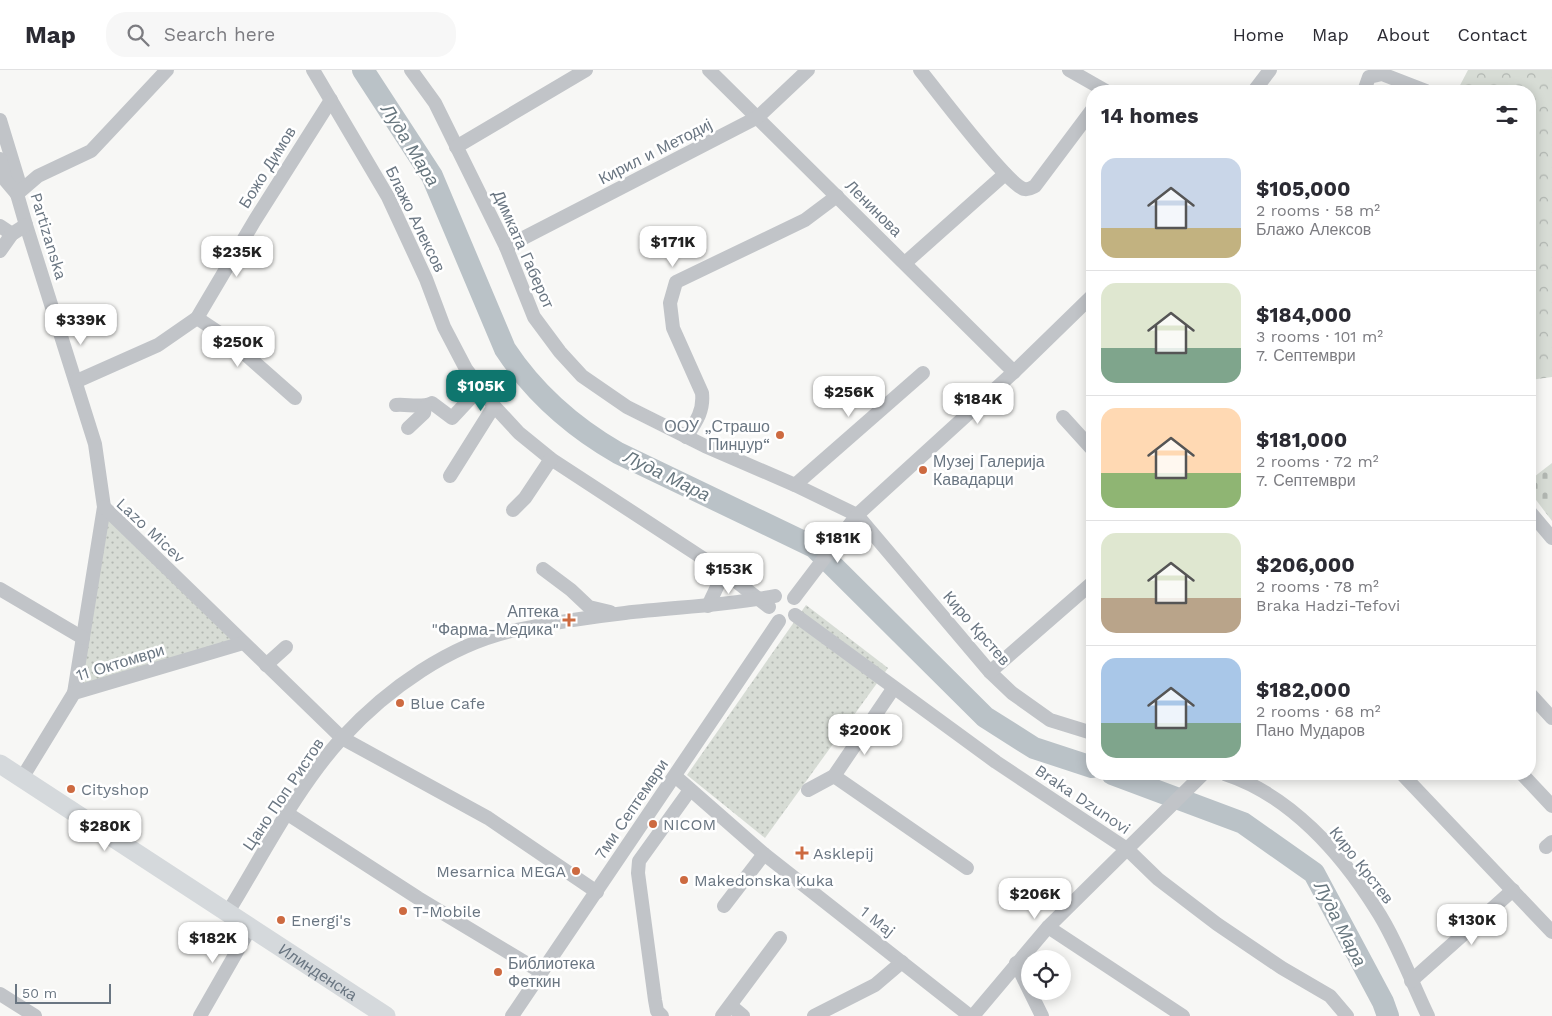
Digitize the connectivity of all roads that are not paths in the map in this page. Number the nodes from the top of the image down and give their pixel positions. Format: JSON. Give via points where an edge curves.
{"nodes":[{"id":1,"x":167,"y":70,"type":"edge"},
{"id":2,"x":313,"y":70,"type":"edge"},
{"id":3,"x":411,"y":70,"type":"edge"},
{"id":4,"x":586,"y":70,"type":"edge"},
{"id":5,"x":709,"y":70,"type":"edge"},
{"id":6,"x":808,"y":70,"type":"edge"},
{"id":7,"x":920,"y":70,"type":"edge"},
{"id":8,"x":1270,"y":70,"type":"edge"},
{"id":9,"x":1073,"y":71,"type":"edge"},
{"id":10,"x":1096,"y":85,"type":"edge"},
{"id":11,"x":1259,"y":85,"type":"edge"},
{"id":12,"x":1366,"y":85,"type":"edge"},
{"id":13,"x":1410,"y":85,"type":"edge"},
{"id":14,"x":331,"y":100,"type":"junction"},
{"id":15,"x":758,"y":117,"type":"junction"},
{"id":16,"x":1086,"y":118,"type":"edge"},
{"id":17,"x":0,"y":120,"type":"edge"},
{"id":18,"x":456,"y":147,"type":"junction"},
{"id":19,"x":0,"y":159,"type":"edge"},
{"id":20,"x":1005,"y":174,"type":"junction"},
{"id":21,"x":17,"y":194,"type":"junction"},
{"id":22,"x":837,"y":196,"type":"junction"},
{"id":23,"x":26,"y":225,"type":"junction"},
{"id":24,"x":0,"y":226,"type":"edge"},
{"id":25,"x":12,"y":234,"type":"junction"},
{"id":26,"x":506,"y":247,"type":"junction"},
{"id":27,"x":0,"y":251,"type":"edge"},
{"id":28,"x":905,"y":263,"type":"junction"},
{"id":29,"x":1086,"y":302,"type":"edge"},
{"id":30,"x":197,"y":318,"type":"junction"},
{"id":31,"x":1014,"y":372,"type":"junction"},
{"id":32,"x":922,"y":373,"type":"dead end"},
{"id":33,"x":77,"y":381,"type":"junction"},
{"id":34,"x":480,"y":388,"type":"junction"},
{"id":35,"x":295,"y":398,"type":"dead end"},
{"id":36,"x":396,"y":405,"type":"dead end"},
{"id":37,"x":494,"y":406,"type":"junction"},
{"id":38,"x":426,"y":407,"type":"junction"},
{"id":39,"x":1063,"y":417,"type":"dead end"},
{"id":40,"x":408,"y":428,"type":"dead end"},
{"id":41,"x":686,"y":437,"type":"junction"},
{"id":42,"x":1086,"y":442,"type":"edge"},
{"id":43,"x":551,"y":459,"type":"junction"},
{"id":44,"x":450,"y":476,"type":"dead end"},
{"id":45,"x":795,"y":485,"type":"junction"},
{"id":46,"x":104,"y":506,"type":"junction"},
{"id":47,"x":513,"y":510,"type":"dead end"},
{"id":48,"x":857,"y":515,"type":"junction"},
{"id":49,"x":1536,"y":519,"type":"edge"},
{"id":50,"x":1552,"y":538,"type":"edge"},
{"id":51,"x":543,"y":569,"type":"dead end"},
{"id":52,"x":724,"y":572,"type":"junction"},
{"id":53,"x":1086,"y":588,"type":"edge"},
{"id":54,"x":0,"y":589,"type":"edge"},
{"id":55,"x":794,"y":598,"type":"junction"},
{"id":56,"x":768,"y":601,"type":"junction"},
{"id":57,"x":708,"y":606,"type":"junction"},
{"id":58,"x":624,"y":613,"type":"junction"},
{"id":59,"x":795,"y":615,"type":"junction"},
{"id":60,"x":779,"y":622,"type":"junction"},
{"id":61,"x":83,"y":638,"type":"junction"},
{"id":62,"x":242,"y":643,"type":"junction"},
{"id":63,"x":286,"y":647,"type":"dead end"},
{"id":64,"x":266,"y":665,"type":"junction"},
{"id":65,"x":990,"y":672,"type":"junction"},
{"id":66,"x":893,"y":689,"type":"junction"},
{"id":67,"x":74,"y":693,"type":"junction"},
{"id":68,"x":1536,"y":701,"type":"edge"},
{"id":69,"x":1552,"y":718,"type":"edge"},
{"id":70,"x":1086,"y":731,"type":"edge"},
{"id":71,"x":342,"y":738,"type":"junction"},
{"id":72,"x":0,"y":764,"type":"edge"},
{"id":73,"x":675,"y":776,"type":"junction"},
{"id":74,"x":834,"y":776,"type":"junction"},
{"id":75,"x":22,"y":778,"type":"junction"},
{"id":76,"x":1197,"y":780,"type":"edge"},
{"id":77,"x":1243,"y":780,"type":"edge"},
{"id":78,"x":1408,"y":780,"type":"edge"},
{"id":79,"x":1528,"y":780,"type":"edge"},
{"id":80,"x":690,"y":790,"type":"junction"},
{"id":81,"x":808,"y":790,"type":"dead end"},
{"id":82,"x":1552,"y":806,"type":"edge"},
{"id":83,"x":288,"y":814,"type":"junction"},
{"id":84,"x":1131,"y":845,"type":"junction"},
{"id":85,"x":764,"y":854,"type":"junction"},
{"id":86,"x":966,"y":868,"type":"dead end"},
{"id":87,"x":1513,"y":890,"type":"junction"},
{"id":88,"x":596,"y":892,"type":"junction"},
{"id":89,"x":724,"y":906,"type":"dead end"},
{"id":90,"x":228,"y":912,"type":"junction"},
{"id":91,"x":251,"y":926,"type":"junction"},
{"id":92,"x":1048,"y":928,"type":"junction"},
{"id":93,"x":1552,"y":932,"type":"edge"},
{"id":94,"x":780,"y":938,"type":"dead end"},
{"id":95,"x":902,"y":962,"type":"junction"},
{"id":96,"x":1016,"y":963,"type":"junction"},
{"id":97,"x":541,"y":972,"type":"junction"},
{"id":98,"x":1412,"y":981,"type":"junction"},
{"id":99,"x":0,"y":994,"type":"edge"},
{"id":100,"x":726,"y":1011,"type":"edge"},
{"id":101,"x":35,"y":1016,"type":"edge"},
{"id":102,"x":200,"y":1016,"type":"edge"},
{"id":103,"x":386,"y":1016,"type":"edge"},
{"id":104,"x":512,"y":1016,"type":"edge"},
{"id":105,"x":662,"y":1016,"type":"edge"},
{"id":106,"x":743,"y":1016,"type":"edge"},
{"id":107,"x":814,"y":1016,"type":"edge"},
{"id":108,"x":972,"y":1016,"type":"edge"},
{"id":109,"x":1042,"y":1016,"type":"edge"},
{"id":110,"x":1183,"y":1016,"type":"edge"},
{"id":111,"x":1347,"y":1016,"type":"edge"},
{"id":112,"x":1428,"y":1016,"type":"edge"}],
"edges":[{"from":1,"to":21,"type":"street","via":[[91,151],[38,176]]},
{"from":2,"to":14,"type":"street","name":"Блажо Алексов"},
{"from":3,"to":18,"type":"street","name":"Димката Габерот","via":[[436,103]]},
{"from":4,"to":18,"type":"street"},
{"from":5,"to":15,"type":"street","name":"Ленинова"},
{"from":6,"to":15,"type":"street","name":"Кирил и Методиј"},
{"from":7,"to":20,"type":"street"},
{"from":8,"to":11,"type":"street"},
{"from":9,"to":10,"type":"street"},
{"from":12,"to":13,"type":"street","via":[[1369,77],[1382,74]]},
{"from":14,"to":30,"type":"street","name":"Божо Димов","via":[[254,220]]},
{"from":14,"to":34,"type":"street","name":"Блажо Алексов","via":[[388,197],[444,326]]},
{"from":15,"to":22,"type":"street","name":"Ленинова"},
{"from":15,"to":26,"type":"street","name":"Кирил и Методиј"},
{"from":16,"to":20,"type":"street","via":[[1035,186],[1029,190],[1022,188]]},
{"from":17,"to":21,"type":"street","name":"Partizanska","via":[[18,179]]},
{"from":18,"to":26,"type":"street","name":"Димката Габерот"},
{"from":19,"to":21,"type":"street","via":[[6,181]]},
{"from":20,"to":28,"type":"street"},
{"from":21,"to":23,"type":"street","name":"Partizanska"},
{"from":22,"to":28,"type":"street","name":"Ленинова"},
{"from":22,"to":41,"type":"street","via":[[806,220],[676,282],[670,303],[673,328],[702,393],[703,403],[700,415]]},
{"from":23,"to":25,"type":"street"},
{"from":23,"to":33,"type":"street","name":"Partizanska"},
{"from":24,"to":25,"type":"street"},
{"from":25,"to":27,"type":"street"},
{"from":26,"to":41,"type":"street","name":"Димката Габерот","via":[[534,317],[582,376],[627,407]]},
{"from":28,"to":31,"type":"street","name":"Ленинова"},
{"from":29,"to":31,"type":"street"},
{"from":30,"to":33,"type":"street","name":"Божо Димов","via":[[158,345]]},
{"from":30,"to":35,"type":"street","via":[[227,338]]},
{"from":31,"to":48,"type":"street"},
{"from":32,"to":45,"type":"street"},
{"from":33,"to":46,"type":"street","name":"Partizanska","via":[[95,444]]},
{"from":34,"to":37,"type":"street","name":"Блажо Алексов"},
{"from":34,"to":38,"type":"street","via":[[452,418],[432,403]]},
{"from":36,"to":38,"type":"street"},
{"from":37,"to":43,"type":"street","name":"Блажо Алексов","via":[[519,433]]},
{"from":37,"to":44,"type":"street"},
{"from":38,"to":40,"type":"street"},
{"from":39,"to":42,"type":"street"},
{"from":41,"to":45,"type":"street","name":"Димката Габерот"},
{"from":43,"to":47,"type":"street","via":[[526,498]]},
{"from":43,"to":52,"type":"street","name":"Блажо Алексов"},
{"from":45,"to":48,"type":"street","name":"Димката Габерот"},
{"from":46,"to":61,"type":"street","name":"Lazo Micev"},
{"from":46,"to":62,"type":"street","name":"Lazo Micev"},
{"from":48,"to":55,"type":"street"},
{"from":48,"to":65,"type":"street","name":"Киро Крстев"},
{"from":49,"to":50,"type":"street"},
{"from":51,"to":58,"type":"street","via":[[589,607]]},
{"from":52,"to":56,"type":"street","name":"Блажо Алексов"},
{"from":52,"to":57,"type":"street"},
{"from":53,"to":65,"type":"street"},
{"from":54,"to":61,"type":"street"},
{"from":55,"to":56,"type":"street","via":[[781,594]]},
{"from":55,"to":59,"type":"street"},
{"from":56,"to":57,"type":"street","name":"Цано Поп Ристов"},
{"from":56,"to":60,"type":"street","via":[[773,618]]},
{"from":57,"to":58,"type":"street","name":"Цано Поп Ристов"},
{"from":58,"to":71,"type":"street","name":"Цано Поп Ристов","via":[[514,630],[458,650],[407,679]]},
{"from":59,"to":60,"type":"street","via":[[788,621]]},
{"from":59,"to":66,"type":"street","name":"Braka Dzunovi"},
{"from":60,"to":73,"type":"street","name":"7ми Септември"},
{"from":61,"to":67,"type":"street","name":"Lazo Micev"},
{"from":62,"to":64,"type":"street","name":"Lazo Micev"},
{"from":62,"to":67,"type":"street","name":"11 Октомври"},
{"from":63,"to":64,"type":"street"},
{"from":64,"to":71,"type":"street","name":"Lazo Micev"},
{"from":65,"to":70,"type":"street","name":"Киро Крстев","via":[[1012,693],[1050,720]]},
{"from":66,"to":74,"type":"street"},
{"from":66,"to":84,"type":"street","name":"Braka Dzunovi","via":[[996,762]]},
{"from":67,"to":75,"type":"street","name":"11 Октомври"},
{"from":68,"to":69,"type":"street"},
{"from":71,"to":83,"type":"street","name":"Цано Поп Ристов"},
{"from":71,"to":88,"type":"street","name":"Lazo Micev","via":[[488,818]]},
{"from":72,"to":75,"type":"main road","name":"Илинденска"},
{"from":73,"to":80,"type":"street","name":"1 Maj"},
{"from":73,"to":88,"type":"street","name":"7ми Септември"},
{"from":74,"to":81,"type":"street"},
{"from":74,"to":86,"type":"street"},
{"from":75,"to":90,"type":"main road","name":"Илинденска"},
{"from":76,"to":84,"type":"street"},
{"from":77,"to":98,"type":"street","name":"Киро Крстев","via":[[1285,806],[1327,843],[1377,910]]},
{"from":78,"to":87,"type":"street"},
{"from":79,"to":82,"type":"street"},
{"from":80,"to":85,"type":"street","name":"1 Maj"},
{"from":80,"to":105,"type":"street","via":[[639,861],[655,1000],[657,1011]]},
{"from":83,"to":90,"type":"street","name":"Цано Поп Ристов"},
{"from":83,"to":97,"type":"street"},
{"from":84,"to":92,"type":"street"},
{"from":84,"to":111,"type":"street","name":"Braka Dzunovi","via":[[1158,879],[1217,924],[1330,996]]},
{"from":85,"to":89,"type":"street"},
{"from":85,"to":95,"type":"street","name":"1 Maj"},
{"from":87,"to":93,"type":"street"},
{"from":87,"to":98,"type":"street"},
{"from":88,"to":97,"type":"street","name":"7ми Септември"},
{"from":90,"to":91,"type":"main road","name":"Илинденска"},
{"from":91,"to":102,"type":"street"},
{"from":91,"to":103,"type":"main road","name":"Илинденска"},
{"from":92,"to":96,"type":"street"},
{"from":92,"to":110,"type":"street"},
{"from":94,"to":100,"type":"street"},
{"from":95,"to":107,"type":"street","via":[[875,985]]},
{"from":95,"to":108,"type":"street","name":"1 Maj"},
{"from":96,"to":108,"type":"street"},
{"from":96,"to":109,"type":"street"},
{"from":97,"to":104,"type":"street","name":"7ми Септември"},
{"from":98,"to":112,"type":"street","name":"Киро Крстев"},
{"from":99,"to":101,"type":"street"},
{"from":100,"to":106,"type":"street"}]}
